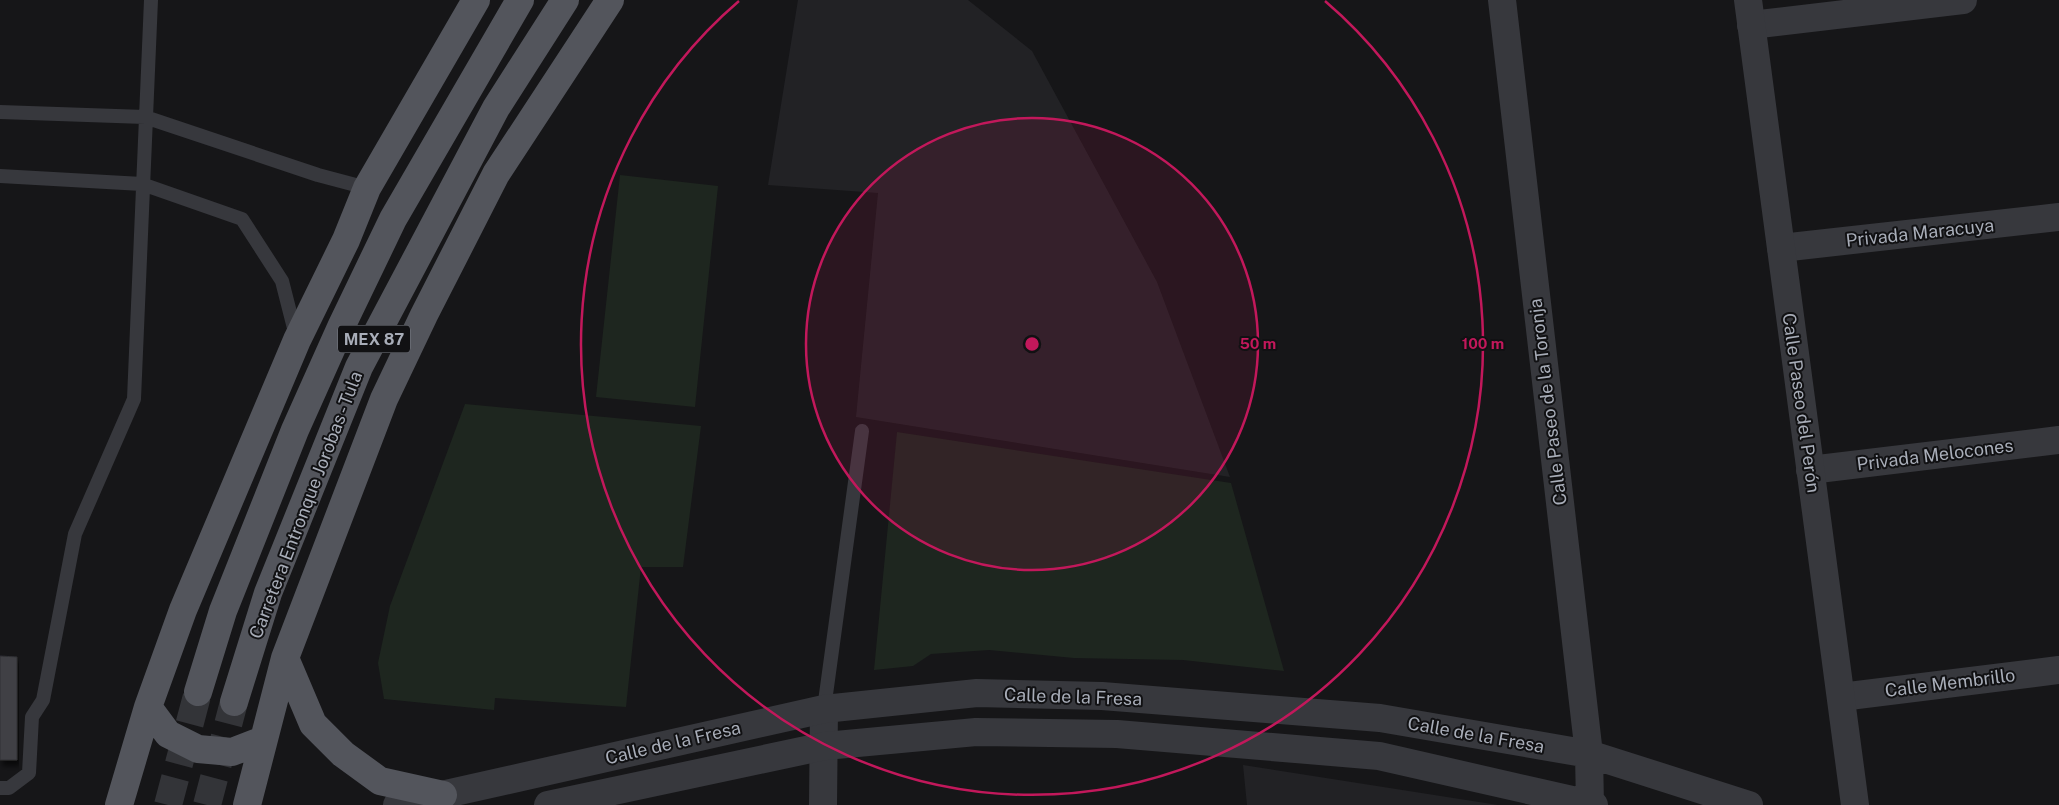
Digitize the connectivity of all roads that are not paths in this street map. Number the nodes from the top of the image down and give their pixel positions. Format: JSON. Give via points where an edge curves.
{"nodes":[{"id":1,"x":151,"y":0,"type":"edge"},
{"id":2,"x":476,"y":0,"type":"edge"},
{"id":3,"x":520,"y":0,"type":"edge"},
{"id":4,"x":566,"y":0,"type":"edge"},
{"id":5,"x":610,"y":0,"type":"edge"},
{"id":6,"x":1502,"y":0,"type":"edge"},
{"id":7,"x":1963,"y":0,"type":"edge"},
{"id":8,"x":1750,"y":12,"type":"edge"},
{"id":9,"x":0,"y":112,"type":"edge"},
{"id":10,"x":145,"y":116,"type":"junction"},
{"id":11,"x":0,"y":176,"type":"edge"},
{"id":12,"x":142,"y":184,"type":"junction"},
{"id":13,"x":368,"y":188,"type":"junction"},
{"id":14,"x":2059,"y":217,"type":"edge"},
{"id":15,"x":1781,"y":248,"type":"junction"},
{"id":16,"x":296,"y":340,"type":"junction"},
{"id":17,"x":862,"y":431,"type":"dead end"},
{"id":18,"x":2059,"y":440,"type":"edge"},
{"id":19,"x":1810,"y":470,"type":"junction"},
{"id":20,"x":285,"y":658,"type":"junction"},
{"id":21,"x":2059,"y":670,"type":"edge"},
{"id":22,"x":198,"y":692,"type":"tunnel mouth"},
{"id":23,"x":1840,"y":697,"type":"junction"},
{"id":24,"x":234,"y":702,"type":"tunnel mouth"},
{"id":25,"x":148,"y":707,"type":"junction"},
{"id":26,"x":824,"y":709,"type":"junction"},
{"id":27,"x":263,"y":740,"type":"junction"},
{"id":28,"x":825,"y":746,"type":"junction"},
{"id":29,"x":1589,"y":754,"type":"junction"},
{"id":30,"x":0,"y":788,"type":"edge"},
{"id":31,"x":443,"y":795,"type":"junction"},
{"id":32,"x":119,"y":805,"type":"edge"},
{"id":33,"x":247,"y":805,"type":"edge"},
{"id":34,"x":397,"y":805,"type":"edge"},
{"id":35,"x":548,"y":805,"type":"edge"},
{"id":36,"x":823,"y":805,"type":"edge"},
{"id":37,"x":1591,"y":805,"type":"edge"},
{"id":38,"x":1749,"y":805,"type":"edge"},
{"id":39,"x":1855,"y":805,"type":"edge"}],
"edges":[{"from":1,"to":10,"type":"lane"},
{"from":2,"to":13,"type":"main road"},
{"from":3,"to":22,"type":"main road","name":"Carretera Entronque Jorobas - Tula","number":"MEX 87","via":[[393,219],[342,325],[295,430],[223,611]]},
{"from":4,"to":24,"type":"main road","name":"Carretera Entronque Jorobas - Tula","number":"MEX 87","via":[[496,108],[359,367],[268,593]]},
{"from":5,"to":20,"type":"main road","via":[[496,174],[424,315],[384,399]]},
{"from":6,"to":29,"type":"street","name":"Calle Paseo de la Toronja"},
{"from":7,"to":8,"type":"street"},
{"from":8,"to":15,"type":"street","name":"Calle Paseo del Perón"},
{"from":9,"to":10,"type":"lane"},
{"from":10,"to":12,"type":"lane"},
{"from":10,"to":13,"type":"lane","via":[[318,175]]},
{"from":11,"to":12,"type":"lane"},
{"from":12,"to":16,"type":"lane","via":[[242,219],[282,281]]},
{"from":12,"to":30,"type":"lane","via":[[134,398],[75,534],[43,700],[32,717],[29,773],[10,788]]},
{"from":13,"to":16,"type":"main road"},
{"from":14,"to":15,"type":"street","name":"Privada Maracuya"},
{"from":15,"to":19,"type":"street","name":"Calle Paseo del Perón"},
{"from":16,"to":25,"type":"main road","via":[[184,610]]},
{"from":17,"to":26,"type":"lane"},
{"from":18,"to":19,"type":"street","name":"Privada Melocones"},
{"from":19,"to":23,"type":"street","name":"Calle Paseo del Perón"},
{"from":20,"to":27,"type":"main road"},
{"from":20,"to":31,"type":"main road","via":[[313,724],[342,754],[380,781]]},
{"from":21,"to":23,"type":"street","name":"Calle Membrillo"},
{"from":23,"to":39,"type":"street","name":"Calle Paseo del Perón"},
{"from":25,"to":27,"type":"main road","via":[[168,734],[198,750],[232,752]]},
{"from":25,"to":32,"type":"main road"},
{"from":26,"to":28,"type":"street"},
{"from":26,"to":29,"type":"street","name":"Calle de la Fresa","via":[[977,693],[1102,696],[1380,718]]},
{"from":26,"to":31,"type":"street","name":"Calle de la Fresa"},
{"from":27,"to":33,"type":"main road"},
{"from":28,"to":35,"type":"street","name":"Calle de la Fresa"},
{"from":28,"to":36,"type":"street"},
{"from":28,"to":37,"type":"street","name":"Calle de la Fresa","via":[[976,732],[1117,734],[1379,756]]},
{"from":29,"to":37,"type":"street","name":"Calle Paseo de la Toronja"},
{"from":29,"to":38,"type":"street","name":"Calle de la Fresa"},
{"from":31,"to":34,"type":"street","name":"Calle de la Fresa"}]}
